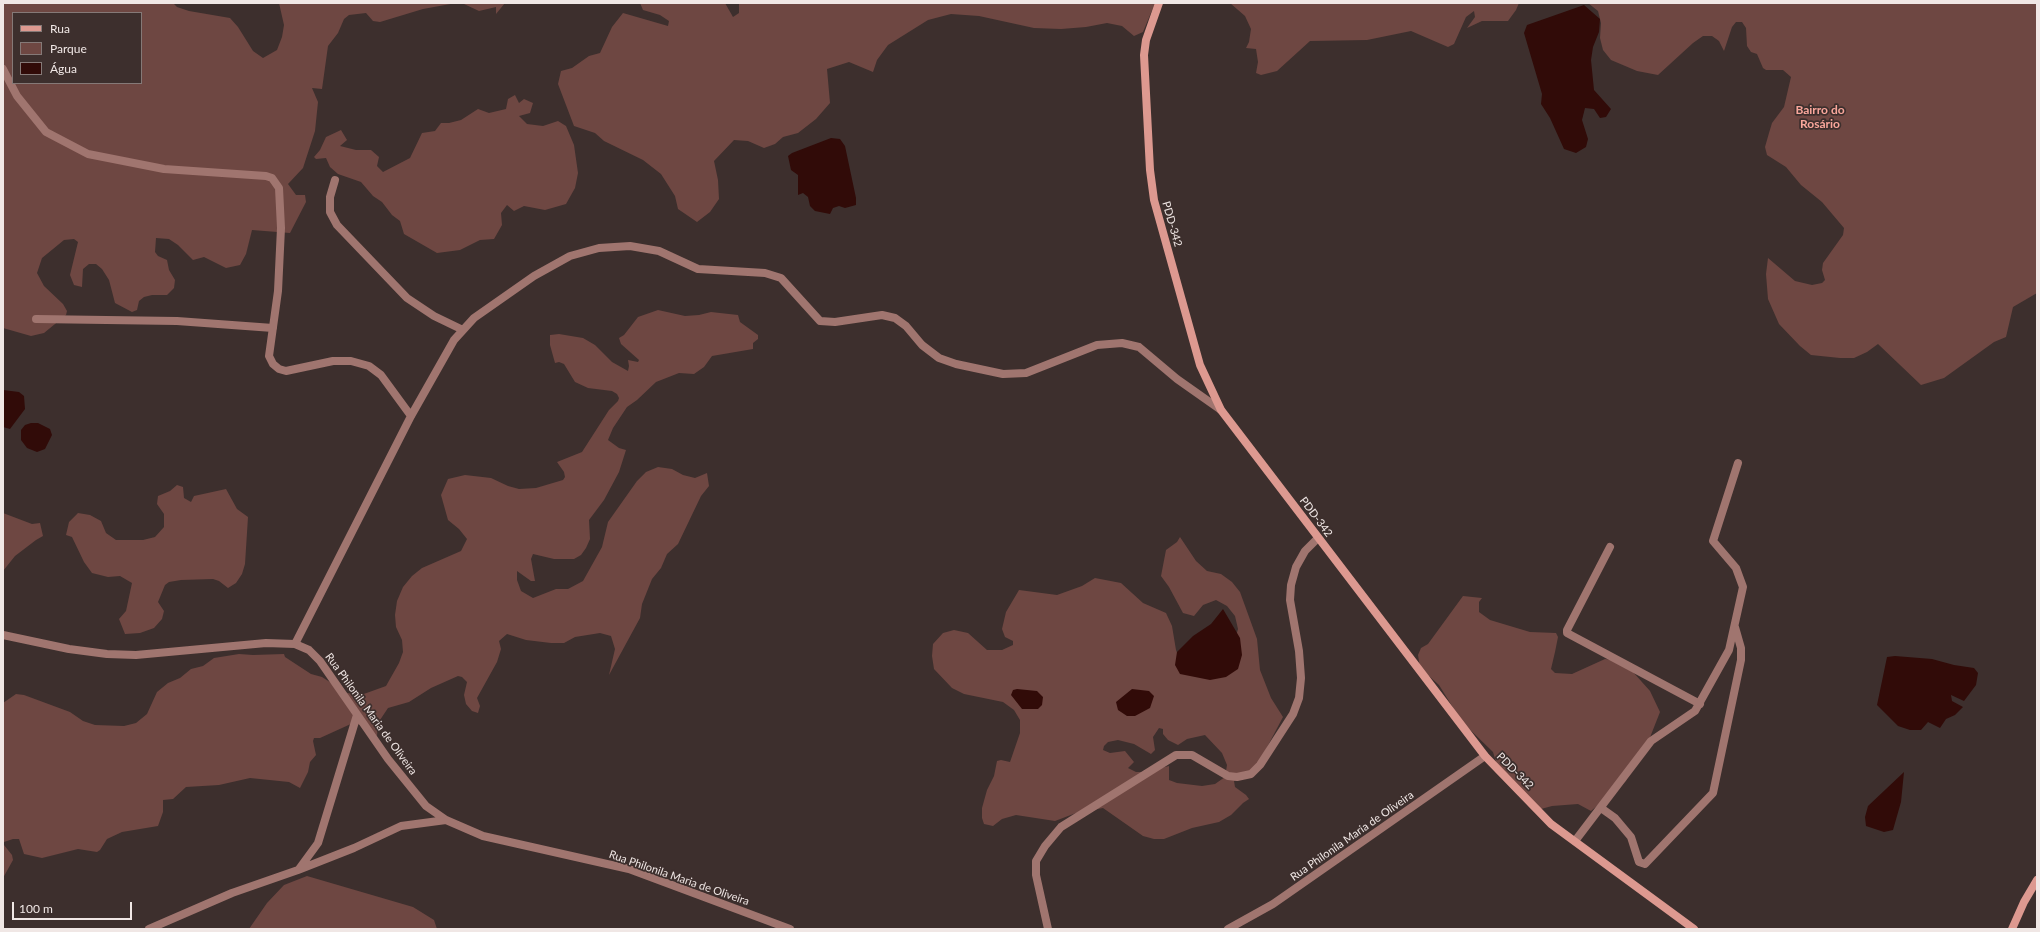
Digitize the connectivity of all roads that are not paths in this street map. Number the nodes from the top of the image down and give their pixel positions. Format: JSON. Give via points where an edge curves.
{"nodes":[{"id":1,"x":1159,"y":3,"type":"edge"},
{"id":2,"x":3,"y":69,"type":"edge"},
{"id":3,"x":335,"y":180,"type":"dead end"},
{"id":4,"x":36,"y":319,"type":"dead end"},
{"id":5,"x":273,"y":328,"type":"junction"},
{"id":6,"x":463,"y":330,"type":"junction"},
{"id":7,"x":1221,"y":410,"type":"junction"},
{"id":8,"x":411,"y":416,"type":"junction"},
{"id":9,"x":1738,"y":463,"type":"dead end"},
{"id":10,"x":1318,"y":538,"type":"junction"},
{"id":11,"x":1610,"y":547,"type":"dead end"},
{"id":12,"x":1735,"y":626,"type":"junction"},
{"id":13,"x":3,"y":635,"type":"edge"},
{"id":14,"x":295,"y":644,"type":"junction"},
{"id":15,"x":1700,"y":704,"type":"junction"},
{"id":16,"x":357,"y":715,"type":"junction"},
{"id":17,"x":1485,"y":756,"type":"junction"},
{"id":18,"x":1600,"y":808,"type":"junction"},
{"id":19,"x":446,"y":820,"type":"junction"},
{"id":20,"x":1575,"y":841,"type":"junction"},
{"id":21,"x":298,"y":870,"type":"junction"},
{"id":22,"x":2037,"y":880,"type":"edge"},
{"id":23,"x":149,"y":929,"type":"edge"},
{"id":24,"x":790,"y":929,"type":"edge"},
{"id":25,"x":1048,"y":929,"type":"edge"},
{"id":26,"x":1228,"y":929,"type":"edge"},
{"id":27,"x":1694,"y":929,"type":"edge"},
{"id":28,"x":2012,"y":929,"type":"edge"}],
"edges":[{"from":1,"to":7,"type":"street","name":"PDD-342","number":"PDD-342","via":[[1146,40],[1144,55],[1154,200],[1200,365]]},
{"from":2,"to":5,"type":"street","via":[[17,96],[46,132],[88,154],[164,169],[266,176],[276,182],[279,188],[281,228],[278,291]]},
{"from":3,"to":6,"type":"street","via":[[330,197],[330,212],[336,225],[407,298],[434,316]]},
{"from":4,"to":5,"type":"street","via":[[177,321]]},
{"from":5,"to":8,"type":"street","via":[[269,356],[272,364],[278,369],[286,371],[333,361],[351,361],[369,366],[381,375]]},
{"from":6,"to":7,"type":"street","via":[[474,318],[506,294],[570,256],[599,248],[630,246],[659,251],[698,269],[765,272],[781,278],[820,320],[835,322],[882,315],[896,318],[922,345],[939,358],[1003,374],[1026,373],[1098,345],[1122,343],[1139,347],[1177,379]]},
{"from":6,"to":8,"type":"street","via":[[454,340]]},
{"from":7,"to":10,"type":"street","name":"PDD-342","number":"PDD-342"},
{"from":8,"to":14,"type":"street"},
{"from":9,"to":12,"type":"street","via":[[1713,541],[1741,577],[1743,587]]},
{"from":10,"to":17,"type":"street","name":"PDD-342","number":"PDD-342"},
{"from":10,"to":25,"type":"street","via":[[1305,551],[1296,567],[1291,585],[1290,600],[1301,678],[1299,698],[1293,714],[1260,765],[1251,774],[1228,776],[1192,755],[1176,755],[1061,827],[1036,861],[1036,875]]},
{"from":11,"to":15,"type":"street","via":[[1567,633]]},
{"from":12,"to":15,"type":"street","via":[[1729,650]]},
{"from":12,"to":18,"type":"street","via":[[1741,648],[1741,660],[1713,793],[1645,864],[1640,862],[1631,837],[1615,818]]},
{"from":13,"to":14,"type":"street","name":"Rua Philonila Maria de Oliveira","via":[[69,649],[128,655],[166,654],[266,643]]},
{"from":14,"to":16,"type":"street","name":"Rua Philonila Maria de Oliveira","via":[[309,650],[320,661]]},
{"from":15,"to":18,"type":"street","via":[[1681,722],[1651,741]]},
{"from":16,"to":19,"type":"street","name":"Rua Philonila Maria de Oliveira","via":[[426,806]]},
{"from":16,"to":21,"type":"street","via":[[318,843]]},
{"from":17,"to":20,"type":"street","name":"PDD-342","number":"PDD-342","via":[[1551,824]]},
{"from":17,"to":26,"type":"street","name":"Rua Philonila Maria de Oliveira","via":[[1273,904]]},
{"from":18,"to":20,"type":"street"},
{"from":19,"to":21,"type":"street","via":[[401,826]]},
{"from":19,"to":24,"type":"street","name":"Rua Philonila Maria de Oliveira","via":[[483,836],[628,869]]},
{"from":20,"to":27,"type":"street","name":"PDD-342","number":"PDD-342"},
{"from":21,"to":23,"type":"street","via":[[232,893]]},
{"from":22,"to":28,"type":"street"}]}
